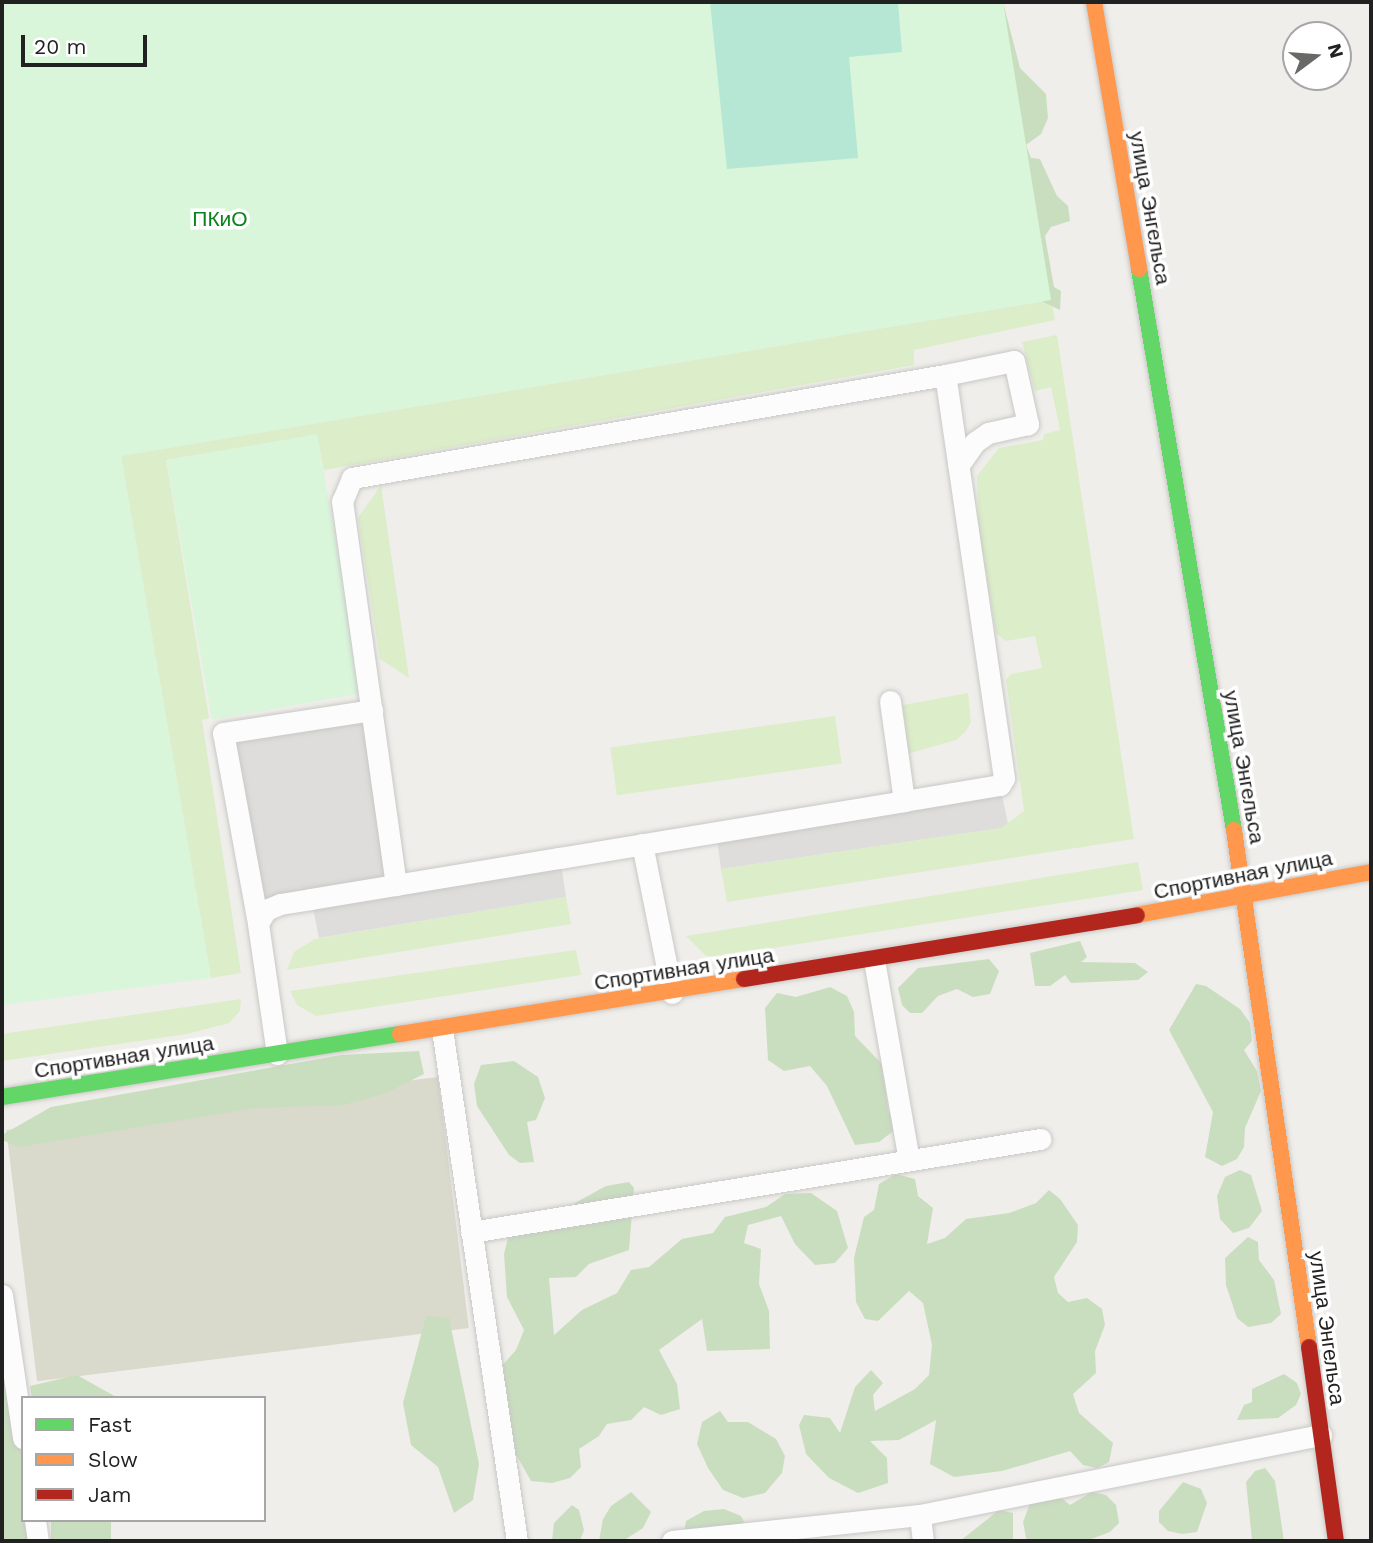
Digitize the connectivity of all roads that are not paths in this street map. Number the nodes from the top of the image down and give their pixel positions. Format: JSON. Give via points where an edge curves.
{"nodes":[{"id":1,"x":1094,"y":2,"type":"edge"},
{"id":2,"x":945,"y":374,"type":"junction"},
{"id":3,"x":958,"y":466,"type":"junction"},
{"id":4,"x":890,"y":701,"type":"dead end"},
{"id":5,"x":372,"y":710,"type":"junction"},
{"id":6,"x":904,"y":801,"type":"junction"},
{"id":7,"x":642,"y":844,"type":"junction"},
{"id":8,"x":1371,"y":872,"type":"edge"},
{"id":9,"x":396,"y":885,"type":"junction"},
{"id":10,"x":1246,"y":898,"type":"junction"},
{"id":11,"x":258,"y":923,"type":"junction"},
{"id":12,"x":874,"y":960,"type":"junction"},
{"id":13,"x":672,"y":993,"type":"junction"},
{"id":14,"x":442,"y":1029,"type":"junction"},
{"id":15,"x":277,"y":1054,"type":"junction"},
{"id":16,"x":2,"y":1097,"type":"edge"},
{"id":17,"x":1040,"y":1139,"type":"dead end"},
{"id":18,"x":909,"y":1160,"type":"junction"},
{"id":19,"x":471,"y":1232,"type":"junction"},
{"id":20,"x":2,"y":1295,"type":"edge"},
{"id":21,"x":2,"y":1302,"type":"edge"},
{"id":22,"x":21,"y":1425,"type":"edge"},
{"id":23,"x":1321,"y":1435,"type":"junction"},
{"id":24,"x":920,"y":1516,"type":"junction"},
{"id":25,"x":35,"y":1522,"type":"edge"},
{"id":26,"x":791,"y":1535,"type":"edge"},
{"id":27,"x":38,"y":1541,"type":"edge"},
{"id":28,"x":517,"y":1541,"type":"edge"},
{"id":29,"x":672,"y":1541,"type":"edge"},
{"id":30,"x":923,"y":1541,"type":"edge"},
{"id":31,"x":1336,"y":1541,"type":"edge"}],
"edges":[{"from":1,"to":10,"type":"street","name":"улица Энгельса"},
{"from":2,"to":3,"type":"lane"},
{"from":2,"to":3,"type":"lane","via":[[1014,361],[1028,424],[988,433],[975,442]]},
{"from":2,"to":5,"type":"lane","via":[[352,478],[342,501]]},
{"from":3,"to":6,"type":"lane","via":[[1004,778],[1000,785]]},
{"from":4,"to":6,"type":"lane"},
{"from":5,"to":9,"type":"lane"},
{"from":5,"to":11,"type":"lane","via":[[223,733]]},
{"from":6,"to":7,"type":"lane"},
{"from":7,"to":9,"type":"lane"},
{"from":7,"to":13,"type":"lane"},
{"from":8,"to":10,"type":"street","name":"Спортивная улица"},
{"from":9,"to":11,"type":"lane","via":[[280,904],[266,910]]},
{"from":10,"to":12,"type":"street","name":"Спортивная улица"},
{"from":10,"to":23,"type":"street","name":"улица Энгельса"},
{"from":11,"to":15,"type":"lane"},
{"from":12,"to":13,"type":"street","name":"Спортивная улица"},
{"from":12,"to":18,"type":"lane"},
{"from":13,"to":14,"type":"street","name":"Спортивная улица"},
{"from":14,"to":15,"type":"street","name":"Спортивная улица"},
{"from":14,"to":19,"type":"lane"},
{"from":15,"to":16,"type":"street","name":"Спортивная улица"},
{"from":17,"to":18,"type":"lane"},
{"from":18,"to":19,"type":"lane"},
{"from":19,"to":28,"type":"lane"},
{"from":20,"to":21,"type":"lane"},
{"from":21,"to":22,"type":"lane"},
{"from":23,"to":24,"type":"lane"},
{"from":23,"to":31,"type":"street","name":"улица Энгельса"},
{"from":24,"to":26,"type":"lane"},
{"from":24,"to":30,"type":"lane"},
{"from":25,"to":27,"type":"lane"},
{"from":26,"to":29,"type":"lane"}]}
